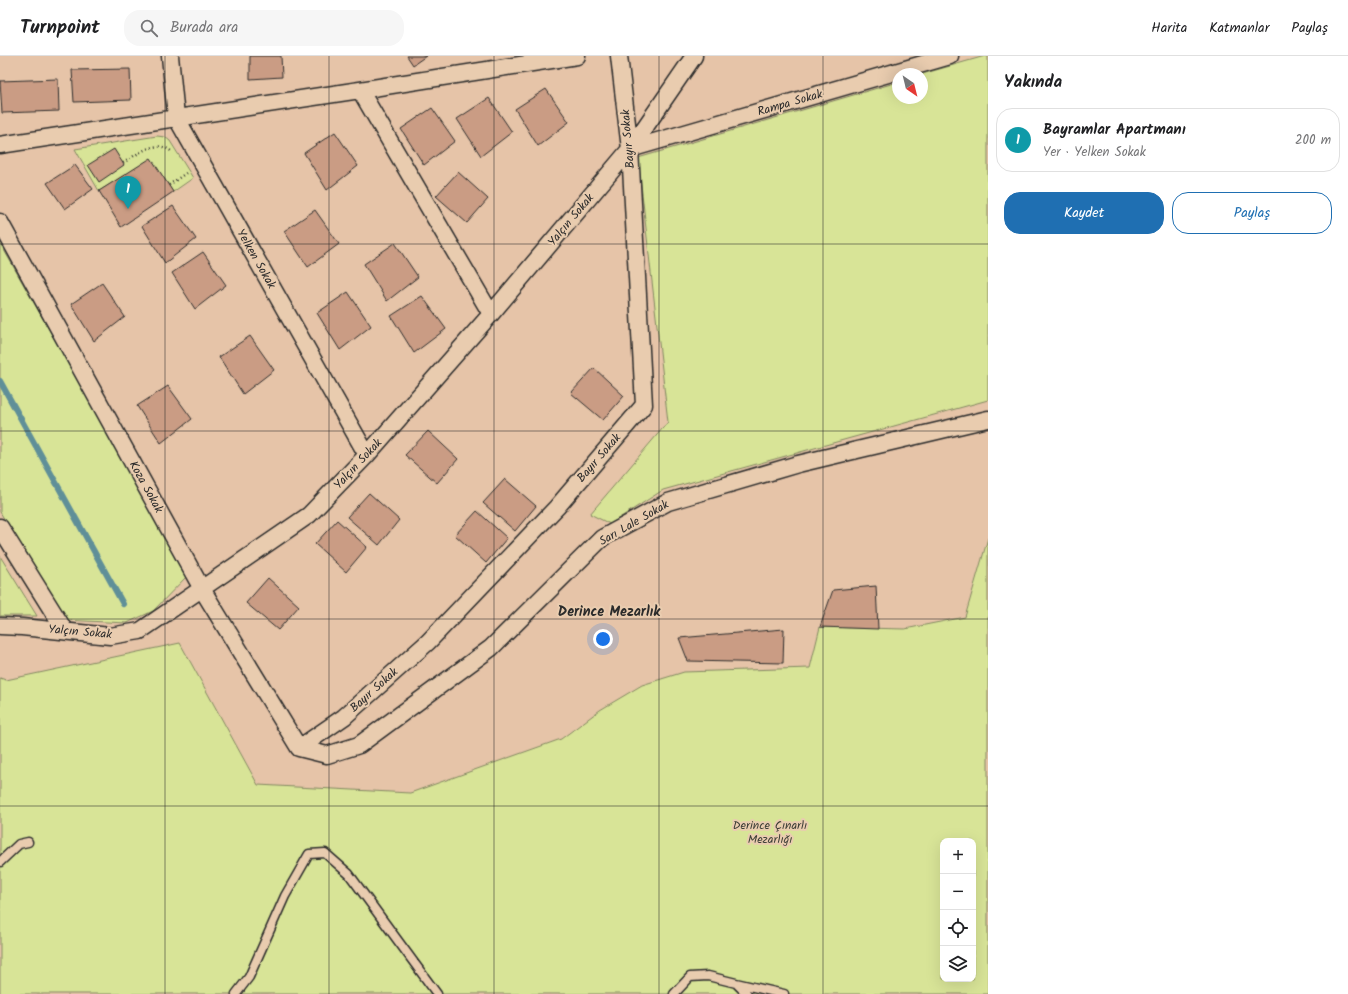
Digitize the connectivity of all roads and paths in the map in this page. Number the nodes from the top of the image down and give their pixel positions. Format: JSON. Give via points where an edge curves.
{"nodes":[{"id":1,"x":170,"y":56,"type":"edge"},
{"id":2,"x":577,"y":56,"type":"edge"},
{"id":3,"x":619,"y":56,"type":"edge"},
{"id":4,"x":694,"y":56,"type":"edge"},
{"id":5,"x":950,"y":56,"type":"edge"},
{"id":6,"x":360,"y":90,"type":"junction"},
{"id":7,"x":176,"y":118,"type":"junction"},
{"id":8,"x":0,"y":145,"type":"edge"},
{"id":9,"x":630,"y":149,"type":"junction"},
{"id":10,"x":175,"y":156,"type":"dead end"},
{"id":11,"x":123,"y":163,"type":"dead end"},
{"id":12,"x":0,"y":222,"type":"edge"},
{"id":13,"x":491,"y":314,"type":"junction"},
{"id":14,"x":988,"y":419,"type":"edge"},
{"id":15,"x":367,"y":455,"type":"junction"},
{"id":16,"x":0,"y":527,"type":"edge"},
{"id":17,"x":202,"y":589,"type":"junction"},
{"id":18,"x":0,"y":626,"type":"edge"},
{"id":19,"x":65,"y":631,"type":"junction"},
{"id":20,"x":299,"y":748,"type":"junction"},
{"id":21,"x":28,"y":842,"type":"dead end"},
{"id":22,"x":1,"y":860,"type":"edge"},
{"id":23,"x":736,"y":983,"type":"junction"},
{"id":24,"x":236,"y":994,"type":"edge"},
{"id":25,"x":438,"y":994,"type":"edge"},
{"id":26,"x":674,"y":994,"type":"edge"},
{"id":27,"x":746,"y":994,"type":"edge"},
{"id":28,"x":784,"y":994,"type":"edge"}],
"edges":[{"from":1,"to":7,"type":"street","name":"Yelken Sokak"},
{"from":2,"to":6,"type":"street"},
{"from":3,"to":9,"type":"street","name":"Bayır Sokak"},
{"from":4,"to":9,"type":"street","name":"Yalçın Sokak"},
{"from":5,"to":9,"type":"street","name":"Rampa Sokak"},
{"from":6,"to":7,"type":"street"},
{"from":6,"to":13,"type":"street"},
{"from":7,"to":8,"type":"street"},
{"from":7,"to":15,"type":"street","name":"Yelken Sokak"},
{"from":9,"to":13,"type":"street","name":"Yalçın Sokak"},
{"from":9,"to":20,"type":"street","name":"Bayır Sokak","via":[[644,405],[558,506],[428,642],[344,717]]},
{"from":10,"to":11,"type":"path","via":[[168,147],[151,146]]},
{"from":12,"to":17,"type":"street","name":"Koza Sokak"},
{"from":13,"to":15,"type":"street","name":"Yalçın Sokak"},
{"from":14,"to":20,"type":"street","name":"Sarı Lale Sokak","via":[[798,464],[668,502],[602,538],[491,648],[359,745],[327,755]]},
{"from":15,"to":17,"type":"street","name":"Yalçın Sokak","via":[[309,515]]},
{"from":16,"to":19,"type":"street"},
{"from":17,"to":19,"type":"street","name":"Yalçın Sokak","via":[[140,631],[110,636]]},
{"from":17,"to":20,"type":"street","name":"Koza Sokak"},
{"from":18,"to":19,"type":"street","name":"Yalçın Sokak"},
{"from":21,"to":22,"type":"lane","via":[[19,844]]},
{"from":23,"to":26,"type":"lane","via":[[708,976],[690,977]]},
{"from":23,"to":27,"type":"lane"},
{"from":23,"to":28,"type":"lane"},
{"from":24,"to":25,"type":"lane","via":[[249,977],[285,896],[309,854],[325,853],[349,874]]}]}
